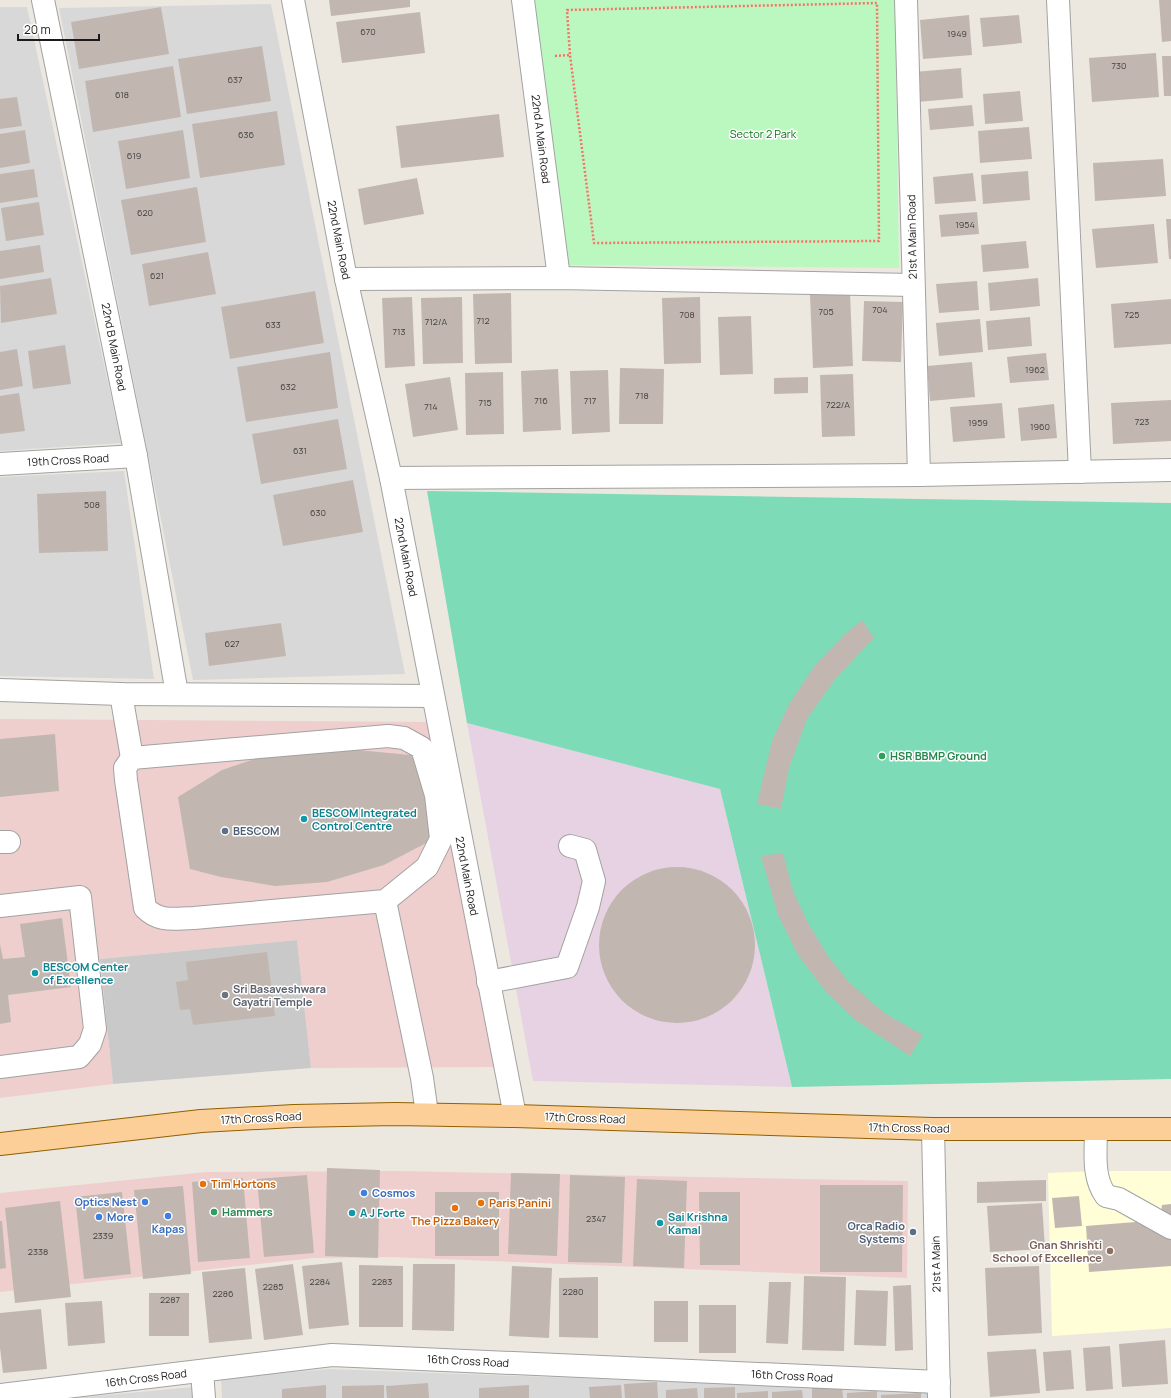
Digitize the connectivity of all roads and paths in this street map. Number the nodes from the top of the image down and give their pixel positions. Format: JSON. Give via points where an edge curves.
{"nodes":[{"id":1,"x":43,"y":0,"type":"edge"},
{"id":2,"x":292,"y":0,"type":"edge"},
{"id":3,"x":524,"y":0,"type":"edge"},
{"id":4,"x":906,"y":0,"type":"edge"},
{"id":5,"x":1058,"y":0,"type":"edge"},
{"id":6,"x":570,"y":55,"type":"junction"},
{"id":7,"x":531,"y":58,"type":"junction"},
{"id":8,"x":559,"y":278,"type":"junction"},
{"id":9,"x":346,"y":280,"type":"junction"},
{"id":10,"x":914,"y":285,"type":"junction"},
{"id":11,"x":136,"y":456,"type":"junction"},
{"id":12,"x":0,"y":464,"type":"edge"},
{"id":13,"x":1171,"y":470,"type":"edge"},
{"id":14,"x":1080,"y":472,"type":"junction"},
{"id":15,"x":919,"y":475,"type":"junction"},
{"id":16,"x":391,"y":478,"type":"junction"},
{"id":17,"x":0,"y":690,"type":"edge"},
{"id":18,"x":121,"y":694,"type":"junction"},
{"id":19,"x":177,"y":694,"type":"junction"},
{"id":20,"x":432,"y":696,"type":"junction"},
{"id":21,"x":132,"y":758,"type":"junction"},
{"id":22,"x":570,"y":846,"type":"dead end"},
{"id":23,"x":385,"y":901,"type":"junction"},
{"id":24,"x":0,"y":906,"type":"edge"},
{"id":25,"x":488,"y":982,"type":"junction"},
{"id":26,"x":0,"y":1067,"type":"edge"},
{"id":27,"x":428,"y":1114,"type":"junction"},
{"id":28,"x":515,"y":1116,"type":"junction"},
{"id":29,"x":1096,"y":1129,"type":"junction"},
{"id":30,"x":1171,"y":1129,"type":"edge"},
{"id":31,"x":933,"y":1130,"type":"junction"},
{"id":32,"x":0,"y":1144,"type":"edge"},
{"id":33,"x":1171,"y":1228,"type":"edge"},
{"id":34,"x":202,"y":1371,"type":"junction"},
{"id":35,"x":939,"y":1390,"type":"edge"},
{"id":36,"x":57,"y":1394,"type":"edge"},
{"id":37,"x":0,"y":1395,"type":"edge"},
{"id":38,"x":204,"y":1398,"type":"edge"}],
"edges":[{"from":1,"to":11,"type":"street","name":"22nd B Main Road"},
{"from":2,"to":9,"type":"street","name":"22nd Main Road"},
{"from":3,"to":7,"type":"street","name":"22nd A Main Road"},
{"from":4,"to":10,"type":"street","name":"21st A Main Road"},
{"from":5,"to":14,"type":"street"},
{"from":6,"to":6,"type":"path","via":[[566,10],[877,3],[879,241],[594,243]]},
{"from":6,"to":7,"type":"path"},
{"from":7,"to":8,"type":"street","name":"22nd A Main Road"},
{"from":8,"to":9,"type":"street"},
{"from":8,"to":10,"type":"street"},
{"from":9,"to":16,"type":"street","name":"22nd Main Road"},
{"from":10,"to":15,"type":"street","name":"21st A Main Road"},
{"from":11,"to":12,"type":"street","name":"19th Cross Road"},
{"from":11,"to":19,"type":"street","name":"22nd B Main Road"},
{"from":13,"to":14,"type":"street"},
{"from":14,"to":15,"type":"street"},
{"from":15,"to":16,"type":"street"},
{"from":16,"to":20,"type":"street","name":"22nd Main Road"},
{"from":17,"to":18,"type":"street"},
{"from":18,"to":19,"type":"street"},
{"from":18,"to":21,"type":"street"},
{"from":19,"to":20,"type":"street"},
{"from":20,"to":25,"type":"street","name":"22nd Main Road"},
{"from":21,"to":23,"type":"street","via":[[125,768],[126,780],[145,908],[153,917],[194,918]]},
{"from":21,"to":23,"type":"street","via":[[388,736],[404,738],[422,748],[436,795],[441,839],[427,868]]},
{"from":22,"to":25,"type":"street","via":[[585,850],[594,881],[568,968]]},
{"from":23,"to":27,"type":"street"},
{"from":24,"to":26,"type":"street","via":[[80,897],[95,1030],[90,1044],[79,1057]]},
{"from":25,"to":28,"type":"street","name":"22nd Main Road"},
{"from":27,"to":28,"type":"main road","name":"17th Cross Road"},
{"from":27,"to":32,"type":"main road","name":"17th Cross Road","via":[[294,1116],[201,1121]]},
{"from":28,"to":31,"type":"main road","name":"17th Cross Road"},
{"from":29,"to":30,"type":"main road","name":"17th Cross Road"},
{"from":29,"to":31,"type":"main road","name":"17th Cross Road"},
{"from":29,"to":33,"type":"street","via":[[1096,1171],[1099,1187],[1106,1196],[1119,1200]]},
{"from":31,"to":35,"type":"street","name":"21st A Main"},
{"from":34,"to":35,"type":"street","name":"16th Cross Road","via":[[332,1355]]},
{"from":34,"to":36,"type":"street","name":"16th Cross Road"},
{"from":34,"to":38,"type":"street"},
{"from":36,"to":37,"type":"street","name":"16th Cross Road"}]}
